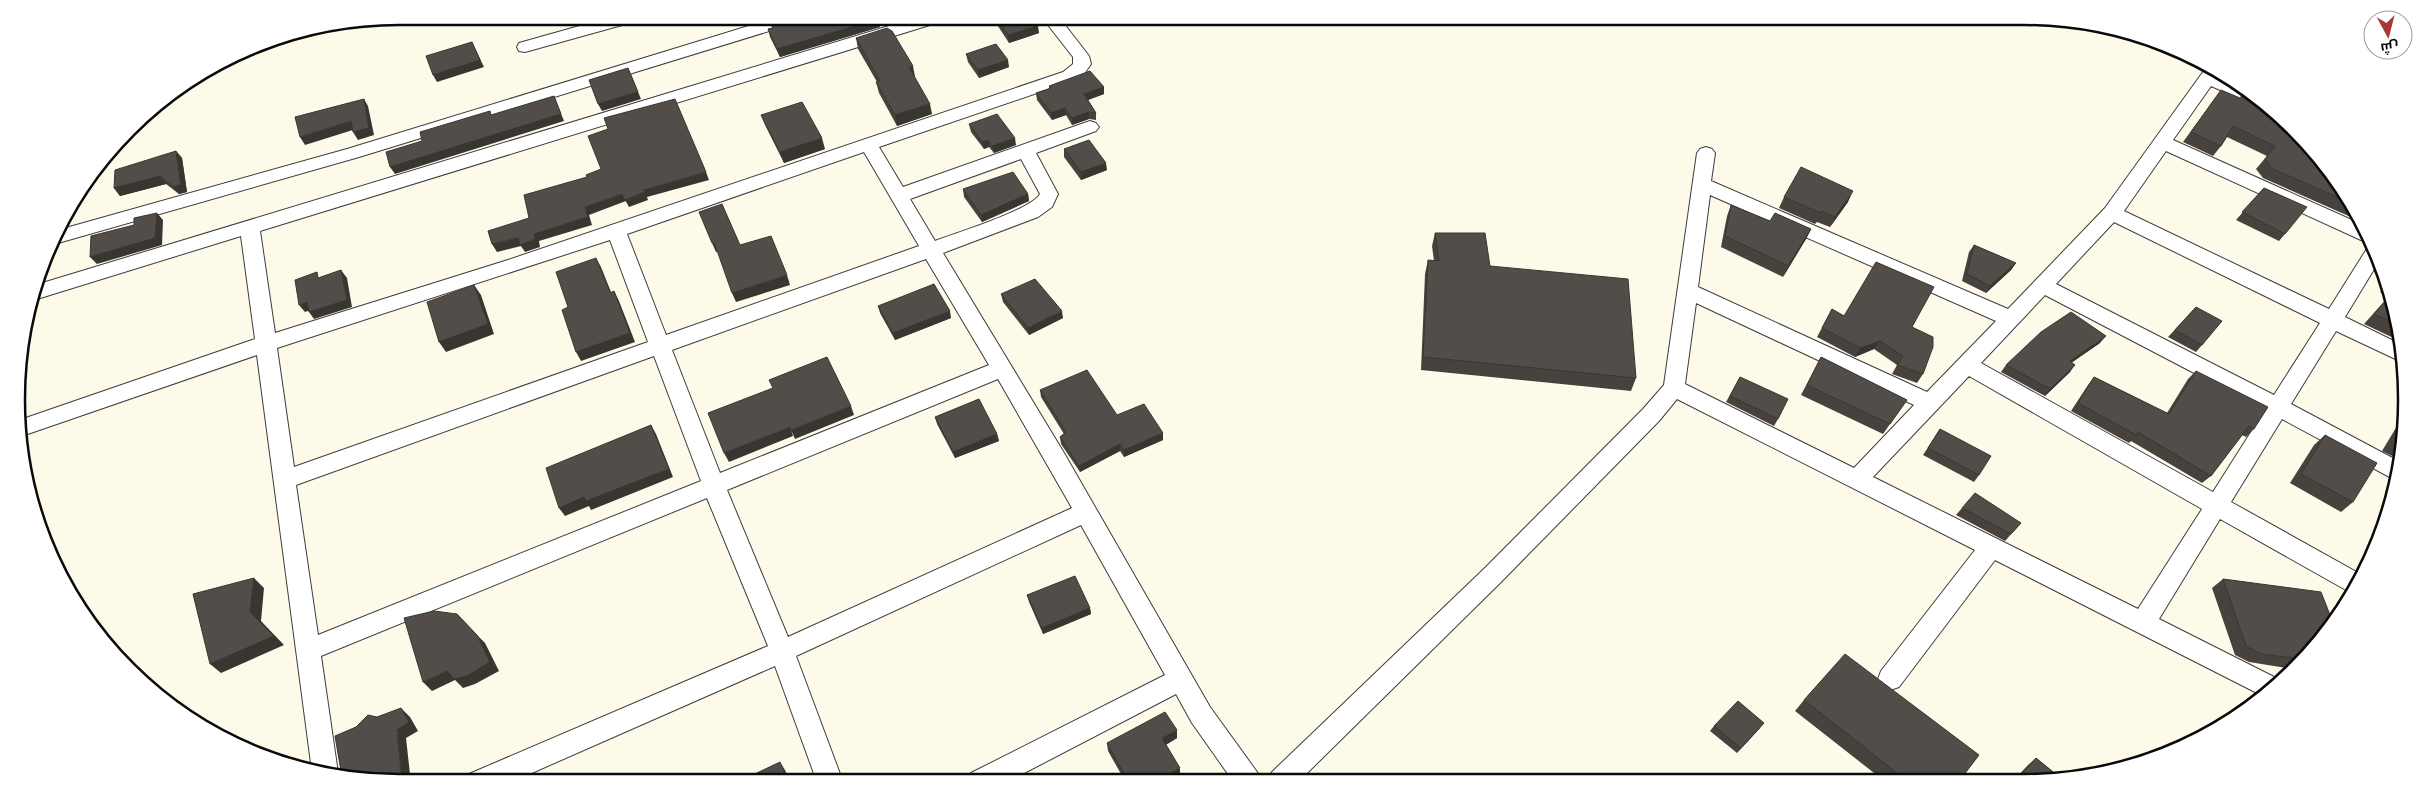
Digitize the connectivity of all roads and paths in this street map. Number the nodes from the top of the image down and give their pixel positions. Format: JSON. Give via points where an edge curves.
{"nodes":[{"id":1,"x":602,"y":25,"type":"edge"},
{"id":2,"x":770,"y":25,"type":"edge"},
{"id":3,"x":911,"y":25,"type":"edge"},
{"id":4,"x":1056,"y":25,"type":"edge"},
{"id":5,"x":525,"y":47,"type":"dead end"},
{"id":6,"x":2210,"y":74,"type":"edge"},
{"id":7,"x":1090,"y":127,"type":"dead end"},
{"id":8,"x":2162,"y":142,"type":"junction"},
{"id":9,"x":868,"y":144,"type":"junction"},
{"id":10,"x":1025,"y":150,"type":"junction"},
{"id":11,"x":1706,"y":152,"type":"dead end"},
{"id":12,"x":1702,"y":184,"type":"junction"},
{"id":13,"x":898,"y":196,"type":"junction"},
{"id":14,"x":2112,"y":213,"type":"junction"},
{"id":15,"x":250,"y":229,"type":"junction"},
{"id":16,"x":616,"y":230,"type":"junction"},
{"id":17,"x":2357,"y":230,"type":"edge"},
{"id":18,"x":63,"y":237,"type":"edge"},
{"id":19,"x":931,"y":251,"type":"junction"},
{"id":20,"x":2370,"y":260,"type":"edge"},
{"id":21,"x":2042,"y":285,"type":"junction"},
{"id":22,"x":1687,"y":290,"type":"junction"},
{"id":23,"x":42,"y":291,"type":"edge"},
{"id":24,"x":2011,"y":319,"type":"junction"},
{"id":25,"x":2333,"y":321,"type":"junction"},
{"id":26,"x":265,"y":344,"type":"junction"},
{"id":27,"x":660,"y":345,"type":"junction"},
{"id":28,"x":2395,"y":351,"type":"edge"},
{"id":29,"x":1967,"y":365,"type":"junction"},
{"id":30,"x":1002,"y":369,"type":"junction"},
{"id":31,"x":1674,"y":388,"type":"junction"},
{"id":32,"x":1930,"y":403,"type":"junction"},
{"id":33,"x":2279,"y":407,"type":"junction"},
{"id":34,"x":26,"y":426,"type":"edge"},
{"id":35,"x":2392,"y":469,"type":"edge"},
{"id":36,"x":283,"y":480,"type":"junction"},
{"id":37,"x":1856,"y":480,"type":"junction"},
{"id":38,"x":714,"y":487,"type":"junction"},
{"id":39,"x":2216,"y":506,"type":"junction"},
{"id":40,"x":1086,"y":512,"type":"junction"},
{"id":41,"x":1991,"y":547,"type":"junction"},
{"id":42,"x":2351,"y":581,"type":"edge"},
{"id":43,"x":2142,"y":623,"type":"junction"},
{"id":44,"x":308,"y":650,"type":"junction"},
{"id":45,"x":782,"y":651,"type":"junction"},
{"id":46,"x":1181,"y":679,"type":"junction"},
{"id":47,"x":1890,"y":679,"type":"dead end"},
{"id":48,"x":2266,"y":685,"type":"edge"},
{"id":49,"x":324,"y":767,"type":"edge"},
{"id":50,"x":499,"y":774,"type":"edge"},
{"id":51,"x":827,"y":774,"type":"edge"},
{"id":52,"x":996,"y":774,"type":"edge"},
{"id":53,"x":1243,"y":774,"type":"edge"},
{"id":54,"x":1288,"y":774,"type":"edge"}],
"edges":[{"from":1,"to":5,"type":"street"},
{"from":2,"to":18,"type":"street","via":[[352,153]]},
{"from":3,"to":15,"type":"street"},
{"from":4,"to":9,"type":"street","via":[[1081,56],[1082,64],[1069,76]]},
{"from":6,"to":8,"type":"street"},
{"from":7,"to":10,"type":"street"},
{"from":8,"to":14,"type":"street"},
{"from":8,"to":17,"type":"street"},
{"from":9,"to":13,"type":"street"},
{"from":9,"to":16,"type":"street"},
{"from":10,"to":13,"type":"street"},
{"from":10,"to":19,"type":"street","via":[[1049,194],[1046,202],[1031,212]]},
{"from":11,"to":12,"type":"street"},
{"from":12,"to":22,"type":"street"},
{"from":12,"to":24,"type":"street"},
{"from":13,"to":19,"type":"street"},
{"from":14,"to":21,"type":"street"},
{"from":14,"to":25,"type":"street"},
{"from":15,"to":23,"type":"street"},
{"from":15,"to":26,"type":"street"},
{"from":16,"to":26,"type":"street"},
{"from":16,"to":27,"type":"street"},
{"from":19,"to":27,"type":"street"},
{"from":19,"to":30,"type":"street"},
{"from":20,"to":25,"type":"street"},
{"from":21,"to":24,"type":"street"},
{"from":21,"to":33,"type":"street"},
{"from":22,"to":31,"type":"street"},
{"from":22,"to":32,"type":"street"},
{"from":24,"to":29,"type":"street"},
{"from":25,"to":28,"type":"street"},
{"from":25,"to":33,"type":"street"},
{"from":26,"to":34,"type":"street"},
{"from":26,"to":36,"type":"street"},
{"from":27,"to":36,"type":"street","via":[[470,416]]},
{"from":27,"to":38,"type":"street"},
{"from":29,"to":32,"type":"street"},
{"from":29,"to":39,"type":"street"},
{"from":30,"to":38,"type":"street"},
{"from":30,"to":40,"type":"street"},
{"from":31,"to":37,"type":"street"},
{"from":31,"to":54,"type":"street","via":[[1494,574]]},
{"from":32,"to":37,"type":"street"},
{"from":33,"to":35,"type":"street"},
{"from":33,"to":39,"type":"street"},
{"from":36,"to":44,"type":"street"},
{"from":37,"to":41,"type":"street"},
{"from":38,"to":44,"type":"street"},
{"from":38,"to":45,"type":"street"},
{"from":39,"to":42,"type":"street"},
{"from":39,"to":43,"type":"street"},
{"from":40,"to":45,"type":"street"},
{"from":40,"to":46,"type":"street"},
{"from":41,"to":43,"type":"street"},
{"from":41,"to":47,"type":"street"},
{"from":43,"to":48,"type":"street"},
{"from":44,"to":49,"type":"street"},
{"from":45,"to":50,"type":"street"},
{"from":45,"to":51,"type":"street"},
{"from":46,"to":52,"type":"street"},
{"from":46,"to":53,"type":"street"}]}
